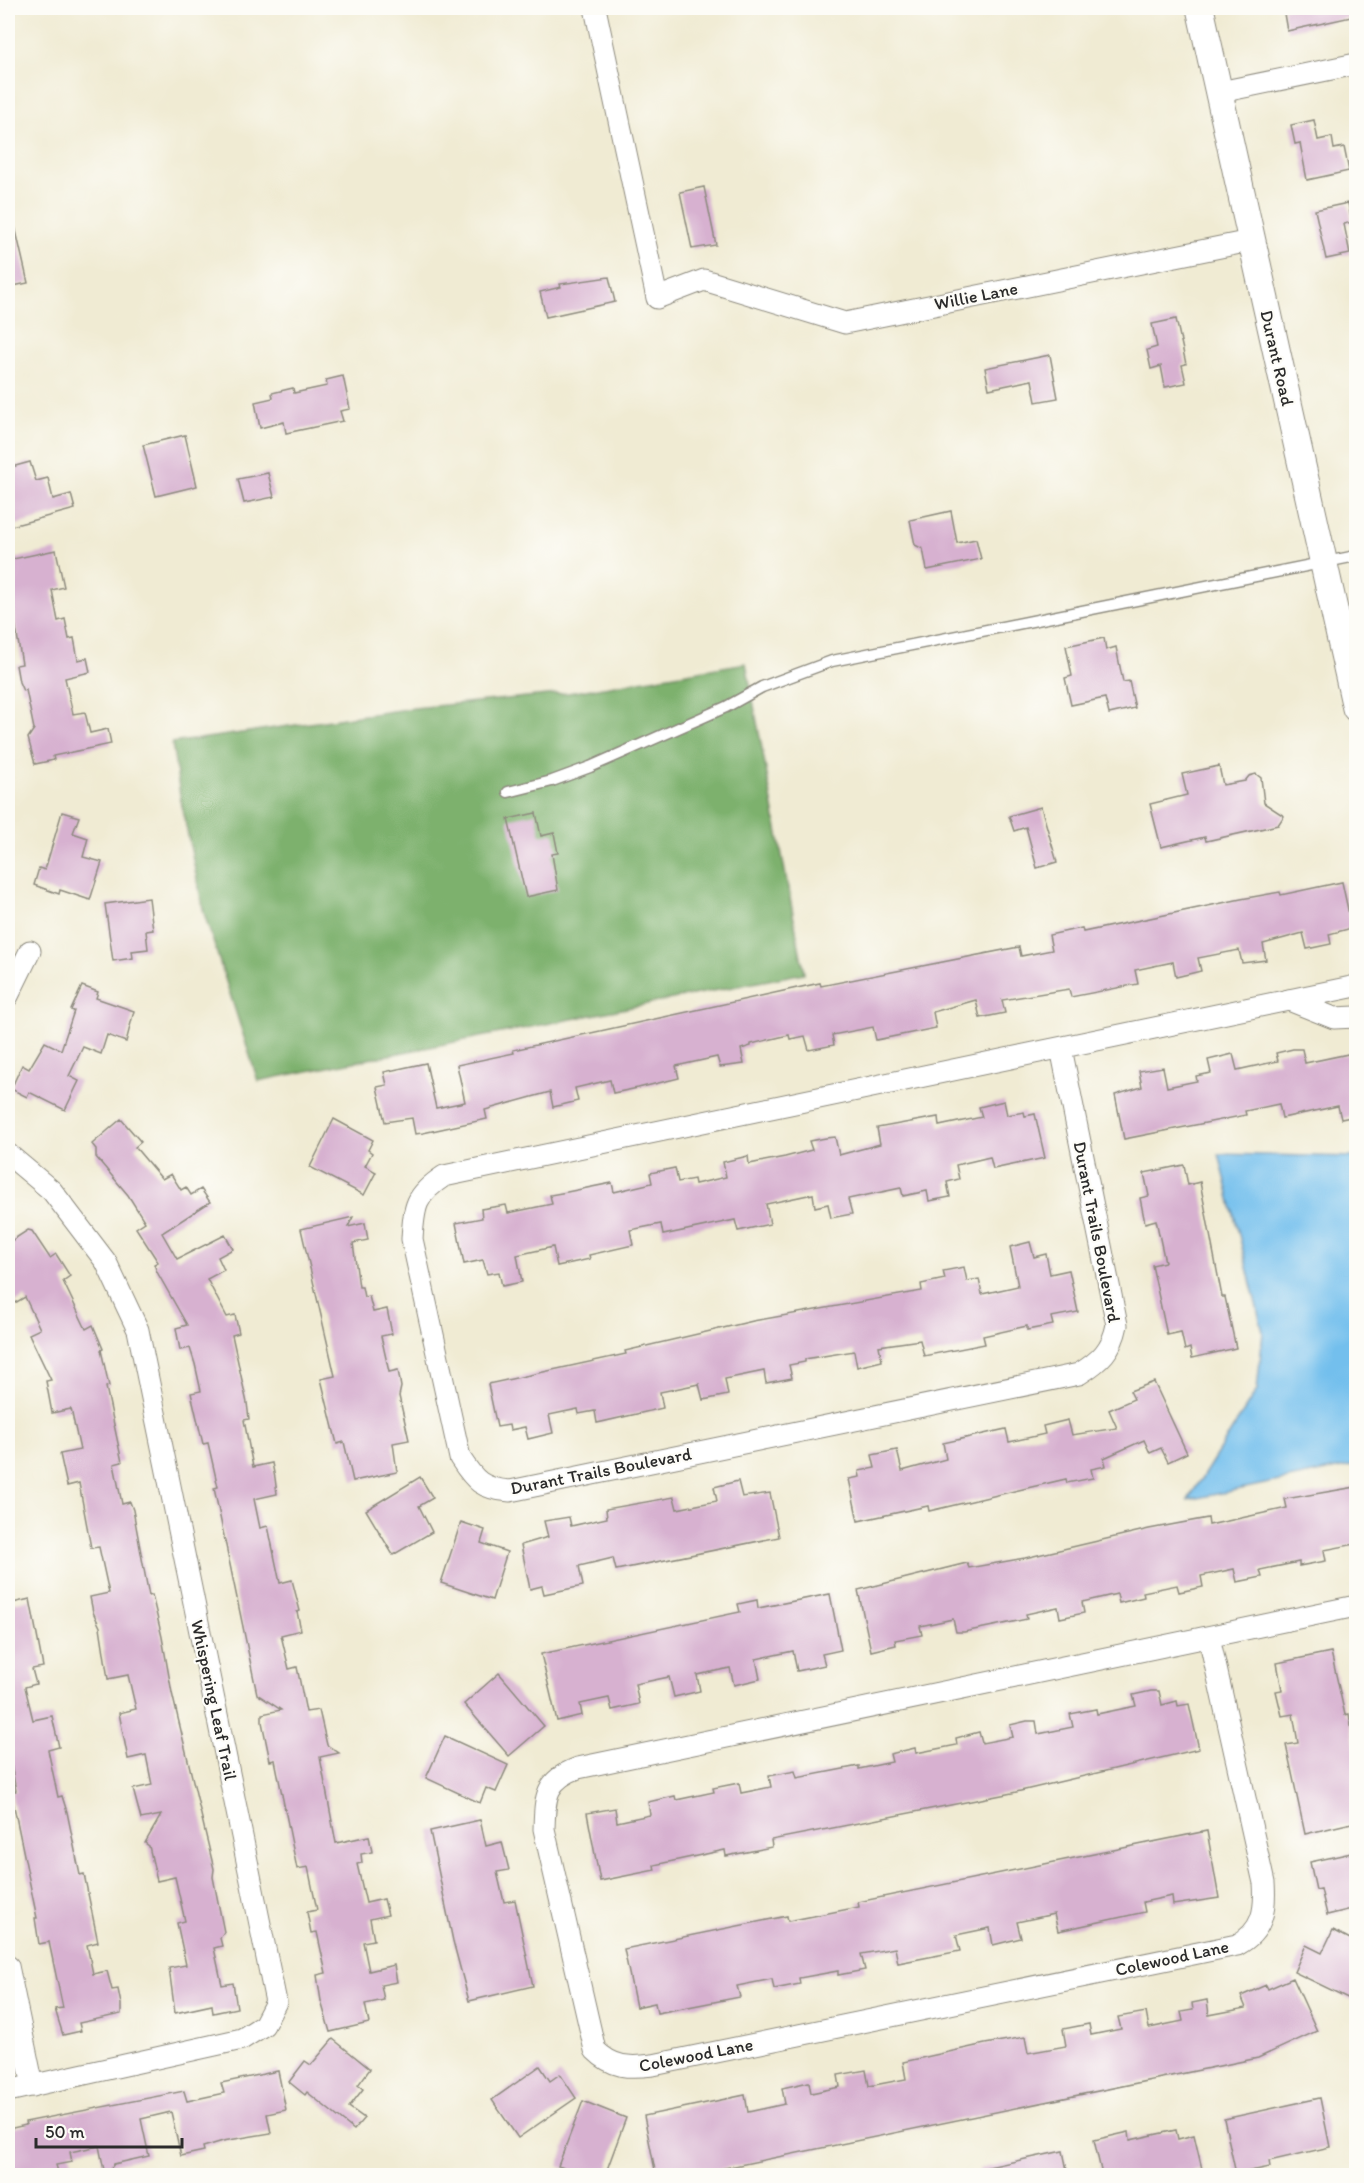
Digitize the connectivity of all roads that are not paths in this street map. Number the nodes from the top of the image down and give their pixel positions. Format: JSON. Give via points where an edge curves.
{"nodes":[{"id":1,"x":595,"y":8,"type":"edge"},
{"id":2,"x":1200,"y":8,"type":"edge"},
{"id":3,"x":1356,"y":64,"type":"edge"},
{"id":4,"x":1220,"y":92,"type":"junction"},
{"id":5,"x":1250,"y":241,"type":"junction"},
{"id":6,"x":1356,"y":556,"type":"edge"},
{"id":7,"x":1324,"y":562,"type":"junction"},
{"id":8,"x":1356,"y":708,"type":"edge"},
{"id":9,"x":508,"y":792,"type":"dead end"},
{"id":10,"x":30,"y":951,"type":"dead end"},
{"id":11,"x":1356,"y":986,"type":"edge"},
{"id":12,"x":8,"y":996,"type":"edge"},
{"id":13,"x":1289,"y":1000,"type":"junction"},
{"id":14,"x":1356,"y":1017,"type":"edge"},
{"id":15,"x":1061,"y":1048,"type":"junction"},
{"id":16,"x":8,"y":1154,"type":"edge"},
{"id":17,"x":1356,"y":1606,"type":"edge"},
{"id":18,"x":1209,"y":1637,"type":"junction"},
{"id":19,"x":8,"y":1966,"type":"edge"},
{"id":20,"x":33,"y":2086,"type":"junction"},
{"id":21,"x":8,"y":2091,"type":"edge"}],
"edges":[{"from":1,"to":5,"type":"street","name":"Willie Lane","via":[[657,298],[704,280],[845,323]]},
{"from":2,"to":4,"type":"street","name":"Durant Road"},
{"from":3,"to":4,"type":"street"},
{"from":4,"to":5,"type":"street","name":"Durant Road"},
{"from":5,"to":7,"type":"street","name":"Durant Road"},
{"from":6,"to":7,"type":"lane"},
{"from":7,"to":8,"type":"street","name":"Durant Road"},
{"from":7,"to":9,"type":"lane","via":[[832,662],[762,687],[726,707],[590,766]]},
{"from":10,"to":12,"type":"street"},
{"from":11,"to":13,"type":"street","name":"Durant Trails Boulevard"},
{"from":13,"to":14,"type":"street","via":[[1334,1018]]},
{"from":13,"to":15,"type":"street","name":"Durant Trails Boulevard"},
{"from":15,"to":15,"type":"street","name":"Durant Trails Boulevard","via":[[444,1176],[429,1186],[414,1205],[412,1239],[460,1458],[472,1476],[490,1489],[510,1491],[1078,1374],[1100,1360],[1113,1342],[1117,1325]]},
{"from":16,"to":20,"type":"street","name":"Whispering Leaf Trail","via":[[52,1191],[106,1262],[138,1330],[276,2002],[264,2025],[242,2039]]},
{"from":17,"to":18,"type":"street","name":"Colewood Lane"},
{"from":18,"to":18,"type":"street","name":"Colewood Lane","via":[[562,1774],[546,1796],[544,1828],[595,2050],[609,2063],[619,2066],[653,2065],[1237,1944],[1246,1939],[1264,1913],[1264,1882]]},
{"from":19,"to":20,"type":"street"},
{"from":20,"to":21,"type":"street","name":"Whispering Leaf Trail"}]}
